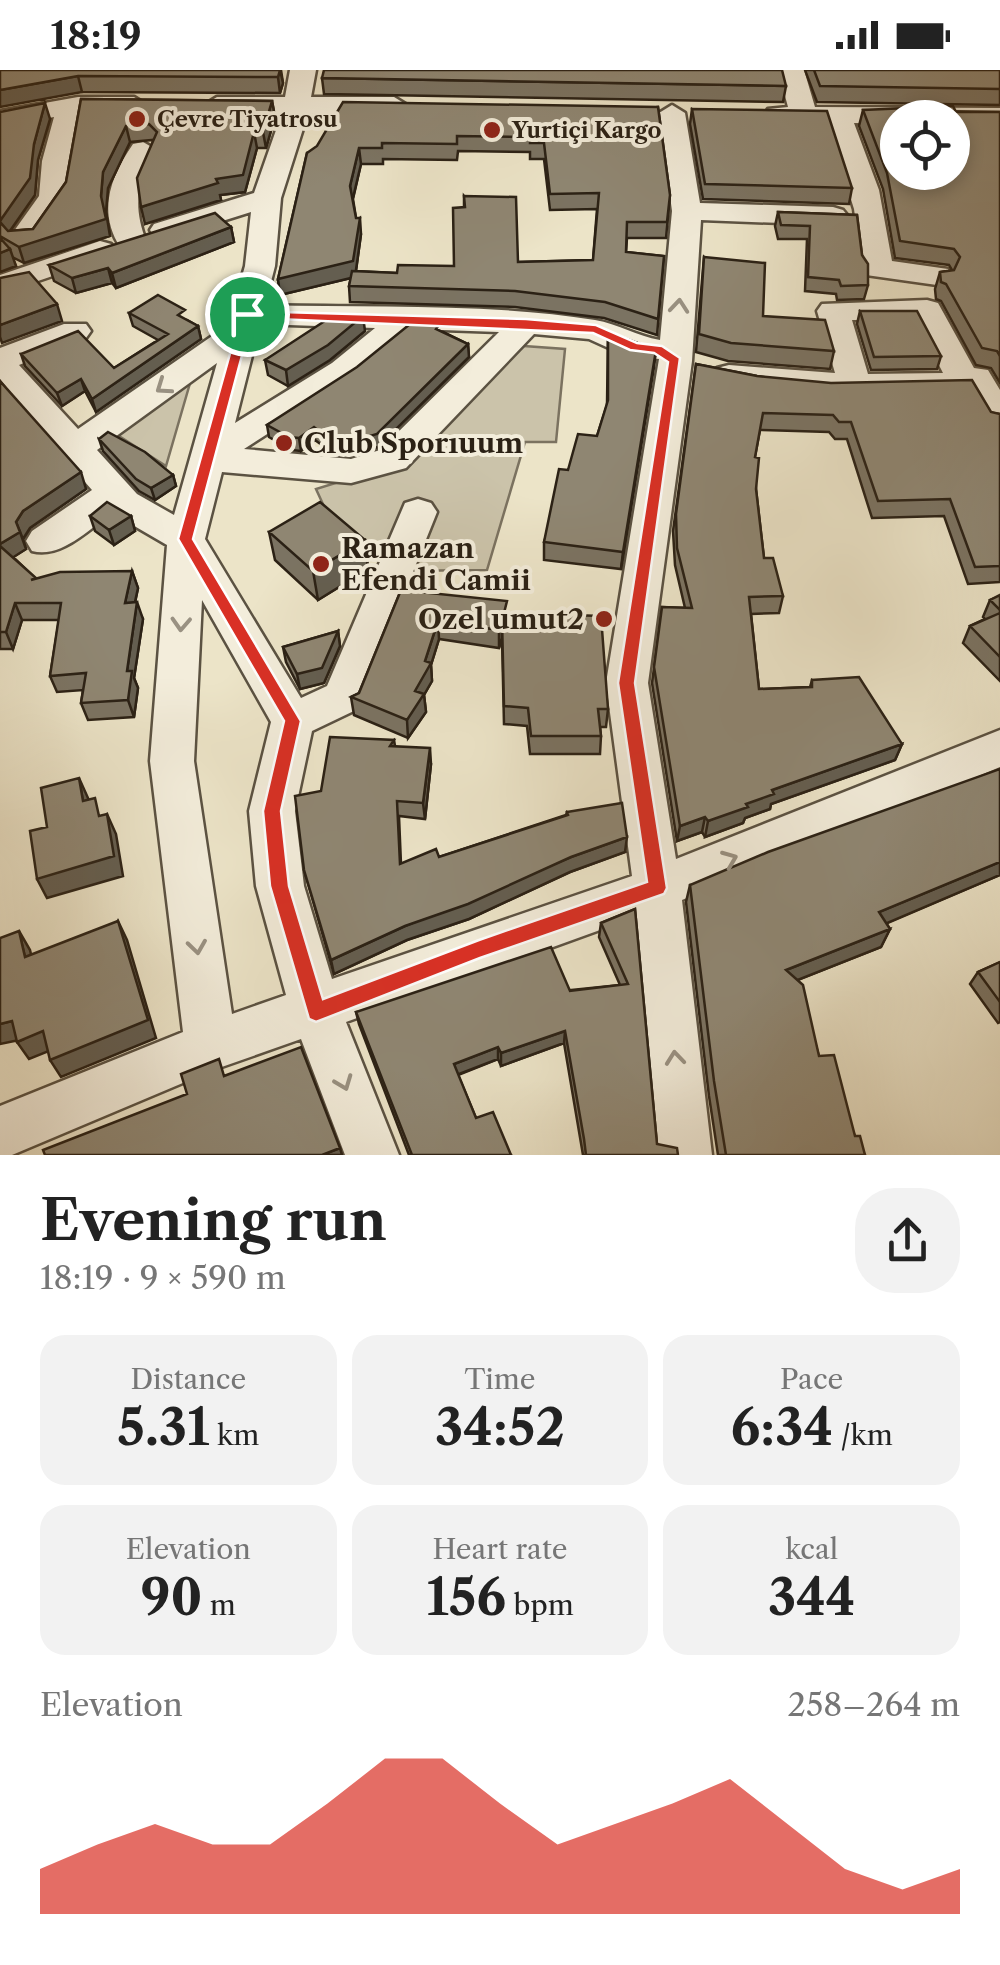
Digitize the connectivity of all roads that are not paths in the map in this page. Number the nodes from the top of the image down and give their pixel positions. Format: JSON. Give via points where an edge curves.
{"nodes":[{"id":1,"x":792,"y":70,"type":"edge"},
{"id":2,"x":295,"y":82,"type":"edge"},
{"id":3,"x":70,"y":106,"type":"junction"},
{"id":4,"x":424,"y":106,"type":"edge"},
{"id":5,"x":672,"y":112,"type":"dead end"},
{"id":6,"x":747,"y":114,"type":"edge"},
{"id":7,"x":804,"y":116,"type":"junction"},
{"id":8,"x":838,"y":116,"type":"junction"},
{"id":9,"x":1000,"y":116,"type":"edge"},
{"id":10,"x":0,"y":118,"type":"edge"},
{"id":11,"x":143,"y":150,"type":"dead end"},
{"id":12,"x":266,"y":198,"type":"junction"},
{"id":13,"x":687,"y":212,"type":"junction"},
{"id":14,"x":870,"y":218,"type":"junction"},
{"id":15,"x":12,"y":236,"type":"edge"},
{"id":16,"x":131,"y":240,"type":"junction"},
{"id":17,"x":89,"y":254,"type":"junction"},
{"id":18,"x":937,"y":276,"type":"edge"},
{"id":19,"x":0,"y":285,"type":"edge"},
{"id":20,"x":405,"y":320,"type":"junction"},
{"id":21,"x":244,"y":322,"type":"junction"},
{"id":22,"x":526,"y":323,"type":"junction"},
{"id":23,"x":75,"y":331,"type":"edge"},
{"id":24,"x":675,"y":361,"type":"junction"},
{"id":25,"x":0,"y":362,"type":"edge"},
{"id":26,"x":980,"y":379,"type":"edge"},
{"id":27,"x":855,"y":385,"type":"junction"},
{"id":28,"x":1000,"y":419,"type":"edge"},
{"id":29,"x":73,"y":450,"type":"junction"},
{"id":30,"x":204,"y":458,"type":"junction"},
{"id":31,"x":114,"y":493,"type":"junction"},
{"id":32,"x":418,"y":512,"type":"dead end"},
{"id":33,"x":186,"y":539,"type":"junction"},
{"id":34,"x":46,"y":540,"type":"dead end"},
{"id":35,"x":293,"y":721,"type":"junction"},
{"id":36,"x":1000,"y":748,"type":"edge"},
{"id":37,"x":657,"y":888,"type":"junction"},
{"id":38,"x":316,"y":1012,"type":"junction"},
{"id":39,"x":210,"y":1046,"type":"junction"},
{"id":40,"x":22,"y":1136,"type":"edge"},
{"id":41,"x":372,"y":1155,"type":"edge"},
{"id":42,"x":685,"y":1155,"type":"edge"}],
"edges":[{"from":1,"to":7,"type":"street"},
{"from":2,"to":3,"type":"street","via":[[174,105]]},
{"from":2,"to":4,"type":"street"},
{"from":2,"to":12,"type":"street"},
{"from":3,"to":10,"type":"street"},
{"from":3,"to":15,"type":"street","via":[[53,196]]},
{"from":5,"to":13,"type":"street"},
{"from":6,"to":7,"type":"street"},
{"from":7,"to":8,"type":"street"},
{"from":8,"to":9,"type":"street"},
{"from":8,"to":14,"type":"street","via":[[869,170]]},
{"from":11,"to":16,"type":"street","via":[[128,171],[120,204]]},
{"from":12,"to":16,"type":"street"},
{"from":12,"to":21,"type":"street","via":[[260,266]]},
{"from":13,"to":14,"type":"street"},
{"from":24,"to":13,"type":"street","one_way":true},
{"from":14,"to":18,"type":"street","via":[[877,268]]},
{"from":15,"to":17,"type":"street"},
{"from":16,"to":17,"type":"street"},
{"from":17,"to":19,"type":"street"},
{"from":20,"to":21,"type":"street"},
{"from":20,"to":22,"type":"street"},
{"from":20,"to":30,"type":"street","via":[[344,370]]},
{"from":21,"to":29,"type":"street","one_way":true},
{"from":21,"to":30,"type":"street"},
{"from":22,"to":24,"type":"street","via":[[596,330]]},
{"from":22,"to":30,"type":"street","via":[[393,459],[352,471]]},
{"from":23,"to":25,"type":"street"},
{"from":24,"to":27,"type":"street","via":[[725,376]]},
{"from":24,"to":37,"type":"street","via":[[627,683]]},
{"from":25,"to":29,"type":"street"},
{"from":26,"to":27,"type":"street"},
{"from":26,"to":27,"type":"street","via":[[927,310],[833,311]]},
{"from":26,"to":28,"type":"street"},
{"from":29,"to":31,"type":"street"},
{"from":30,"to":33,"type":"street"},
{"from":31,"to":33,"type":"street"},
{"from":31,"to":34,"type":"street"},
{"from":32,"to":35,"type":"street","via":[[343,697]]},
{"from":33,"to":35,"type":"street"},
{"from":33,"to":39,"type":"street","one_way":true,"via":[[172,761]]},
{"from":35,"to":38,"type":"street","via":[[272,811],[280,886]]},
{"from":37,"to":36,"type":"street","one_way":true},
{"from":37,"to":38,"type":"street"},
{"from":42,"to":37,"type":"street","one_way":true},
{"from":38,"to":39,"type":"street"},
{"from":38,"to":41,"type":"street","one_way":true},
{"from":39,"to":40,"type":"street"}]}
